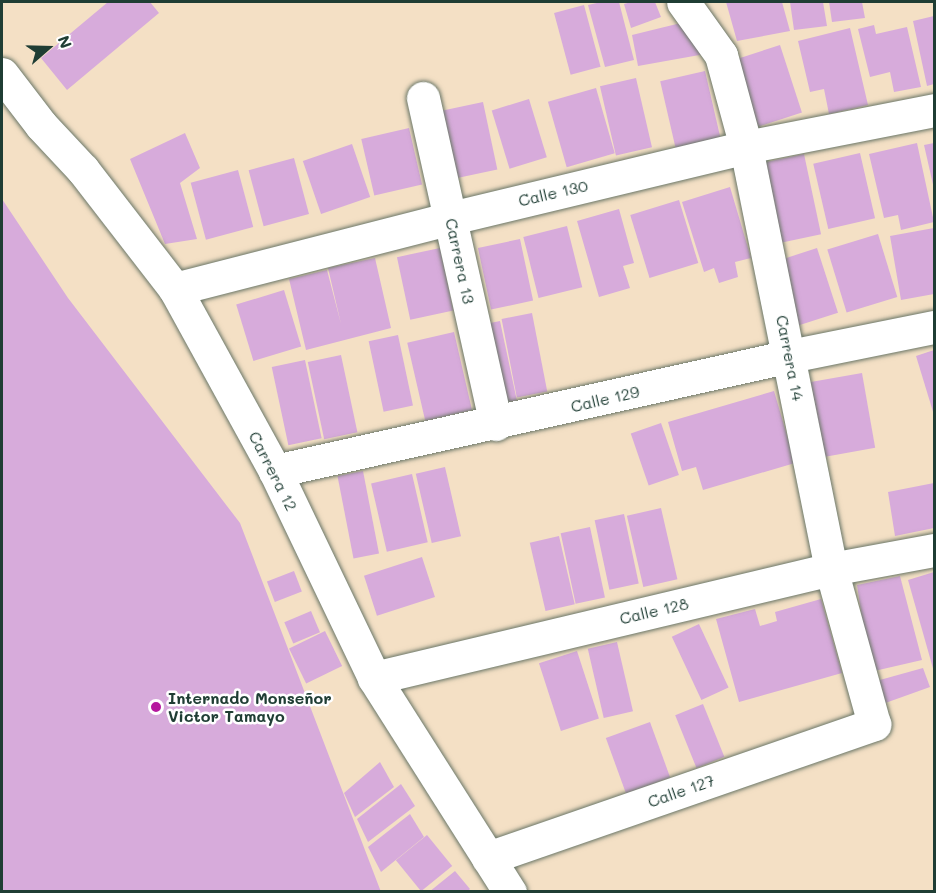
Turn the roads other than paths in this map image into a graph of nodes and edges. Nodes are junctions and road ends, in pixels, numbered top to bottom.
1 (683, 2) edge
2 (2, 74) edge
3 (423, 99) dead end
4 (934, 110) edge
5 (746, 147) junction
6 (451, 218) junction
7 (175, 289) junction
8 (934, 327) edge
9 (790, 356) junction
10 (496, 424) junction
11 (275, 471) junction
12 (934, 550) edge
13 (831, 569) junction
14 (374, 678) junction
15 (874, 724) joint
16 (488, 858) junction
17 (510, 891) edge

1 - 5 street, Carrera 14
2 - 7 street, Carrera 12
3 - 6 street, Carrera 13
4 - 5 street, Calle 130
5 - 6 street, Calle 130
5 - 9 street, Carrera 14
6 - 7 street, Calle 130
6 - 10 street, Carrera 13
7 - 11 street, Carrera 12
8 - 9 street, Calle 129
9 - 10 street, Calle 129
9 - 13 street, Carrera 14
10 - 11 street, Calle 129
11 - 14 street, Carrera 12
12 - 13 street, Calle 128
13 - 14 street, Calle 128
13 - 15 street, Carrera 14
14 - 16 street, Carrera 12
15 - 16 street, Calle 127
16 - 17 street, Carrera 12

